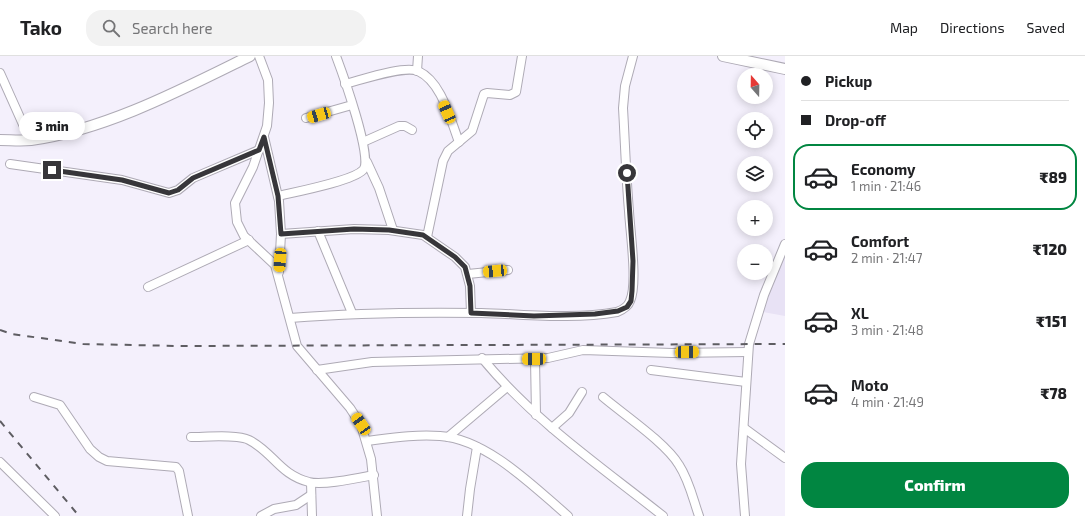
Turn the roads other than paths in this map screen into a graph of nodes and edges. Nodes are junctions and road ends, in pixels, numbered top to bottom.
1 (250, 56) edge
2 (259, 56) edge
3 (336, 56) edge
4 (418, 56) edge
5 (522, 56) edge
6 (633, 56) edge
7 (723, 56) edge
8 (785, 69) edge
9 (417, 71) junction
10 (0, 73) edge
11 (345, 84) junction
12 (352, 105) junction
13 (306, 118) dead end
14 (412, 130) dead end
15 (264, 137) junction
16 (0, 140) edge
17 (30, 140) junction
18 (363, 142) junction
19 (459, 142) junction
20 (259, 150) junction
21 (367, 162) junction
22 (10, 164) dead end
23 (278, 196) junction
24 (393, 230) junction
25 (318, 231) junction
26 (281, 234) junction
27 (427, 237) junction
28 (248, 240) junction
29 (785, 244) edge
30 (508, 270) dead end
31 (279, 274) junction
32 (468, 274) junction
33 (148, 287) dead end
34 (352, 313) junction
35 (471, 313) junction
36 (290, 318) junction
37 (748, 352) junction
38 (482, 358) junction
39 (534, 359) junction
40 (317, 370) junction
41 (650, 370) dead end
42 (746, 382) junction
43 (506, 387) junction
44 (582, 392) dead end
45 (34, 397) dead end
46 (603, 397) dead end
47 (536, 415) junction
48 (552, 428) junction
49 (744, 428) junction
50 (191, 437) dead end
51 (448, 437) junction
52 (367, 441) junction
53 (478, 447) junction
54 (785, 458) edge
55 (0, 462) edge
56 (374, 475) junction
57 (311, 483) junction
58 (311, 494) junction
59 (55, 516) edge
60 (188, 516) edge
61 (261, 516) edge
62 (312, 516) edge
63 (377, 516) edge
64 (467, 516) edge
65 (568, 516) edge
66 (663, 516) edge
67 (699, 516) edge
68 (745, 516) edge

1 - 17 main road
2 - 15 street
3 - 11 street
4 - 9 street
5 - 19 street
6 - 35 street
7 - 8 main road
9 - 11 street
9 - 19 street
10 - 17 street
11 - 12 street
12 - 13 street
12 - 18 street
14 - 18 street
15 - 20 street
15 - 23 street
16 - 17 main road
18 - 21 street
19 - 27 street
20 - 22 street
20 - 28 street
21 - 23 street
21 - 24 street
23 - 26 street
24 - 25 street
24 - 27 street
25 - 26 street
25 - 34 street
26 - 31 street
27 - 32 street
28 - 31 street
28 - 33 street
29 - 37 street
30 - 32 street
31 - 36 street
32 - 35 street
34 - 35 street
34 - 36 street
36 - 40 street
37 - 39 street
37 - 42 street
38 - 39 street
38 - 40 street
38 - 43 street
39 - 47 street
40 - 52 street
41 - 42 street
42 - 49 street
43 - 47 street
43 - 51 street
44 - 48 street
45 - 60 street
46 - 67 street
47 - 48 street
48 - 66 street
49 - 54 street
49 - 68 street
50 - 57 street
51 - 52 street
51 - 53 street
52 - 56 street
53 - 64 street
53 - 65 street
55 - 59 street
56 - 57 street
56 - 63 street
57 - 58 street
58 - 61 street
58 - 62 street

